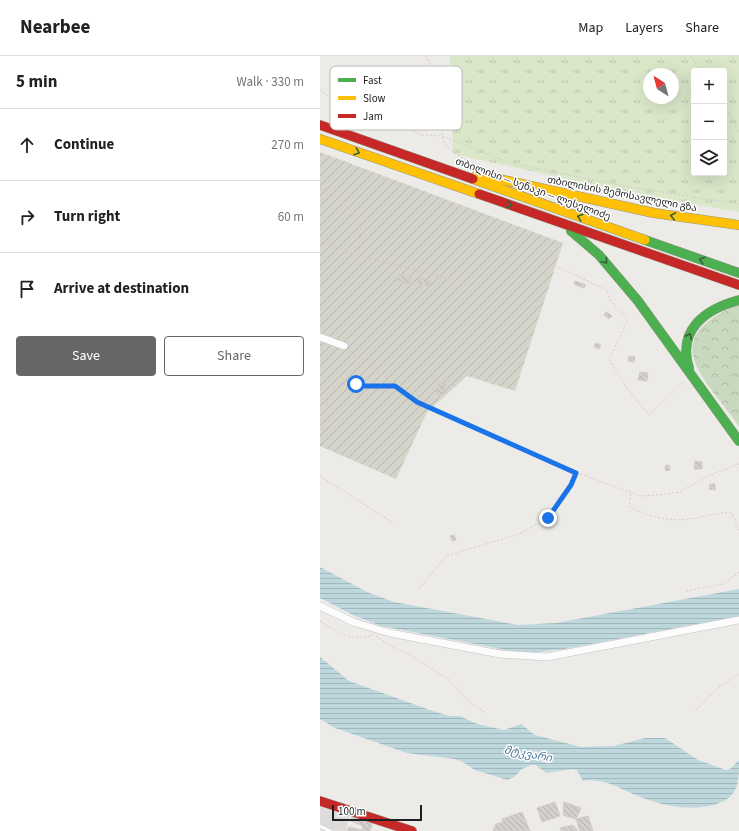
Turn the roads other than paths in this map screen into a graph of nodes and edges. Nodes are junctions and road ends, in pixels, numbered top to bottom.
1 (320, 125) edge
2 (330, 129) edge
3 (334, 130) edge
4 (320, 139) edge
5 (431, 164) junction
6 (552, 220) junction
7 (739, 224) edge
8 (739, 273) edge
9 (739, 285) edge
10 (739, 300) edge
11 (320, 337) edge
12 (344, 346) road end
13 (692, 375) junction
14 (739, 441) edge
15 (320, 606) edge
16 (739, 620) edge
17 (320, 801) edge
18 (320, 826) edge
19 (330, 831) edge
20 (412, 831) edge

1 - 2 main road, თბილისი — სენაკი — ლესელიძე
3 - 5 main road, თბილისი — სენაკი — ლესელიძე
4 -> 6 main road
7 -> 5 main road, თბილისის შემოსავლელი გზა
8 -> 5 main road, თბილისი — სენაკი — ლესელიძე
6 - 9 main road
6 -> 13 main road
13 -> 10 main road
11 - 12 street
13 - 14 main road
15 - 16 street
17 - 20 main road
18 - 19 lane

